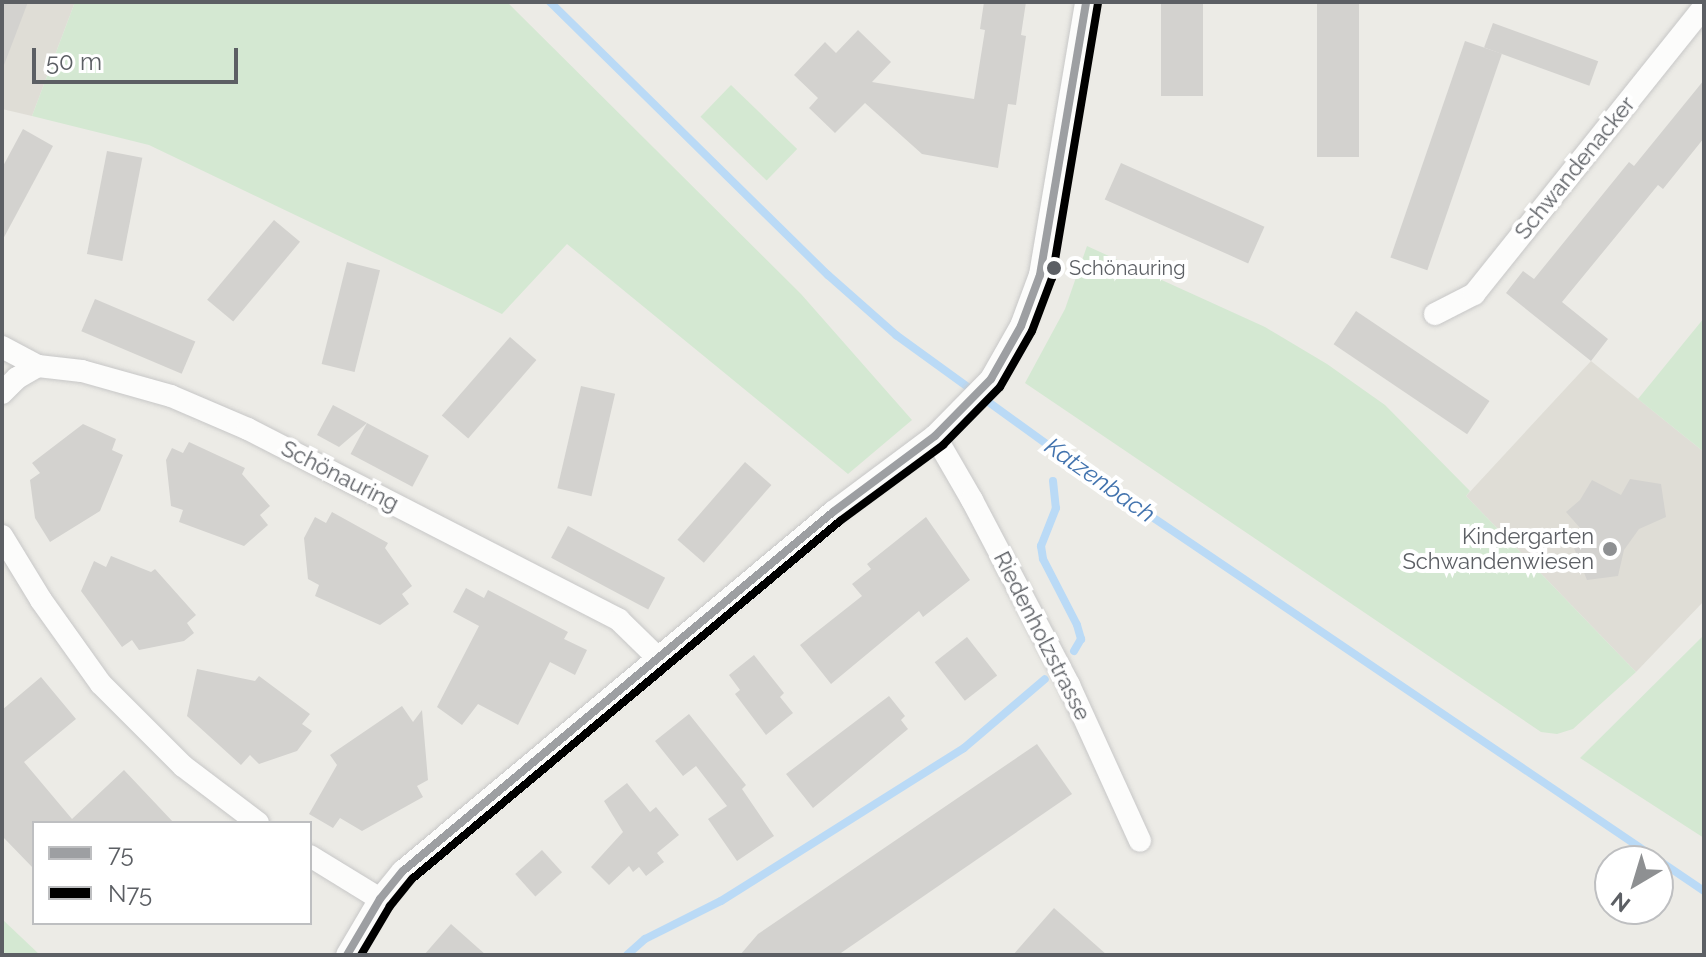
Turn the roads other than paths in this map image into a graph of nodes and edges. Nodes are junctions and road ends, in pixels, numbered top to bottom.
1 (1086, 2) edge
2 (1704, 7) edge
3 (1435, 314) dead end
4 (2, 347) edge
5 (38, 366) junction
6 (2, 393) edge
7 (935, 436) junction
8 (2, 536) edge
9 (658, 658) junction
10 (255, 821) edge
11 (1140, 841) dead end
12 (312, 857) edge
13 (380, 899) junction
14 (347, 955) edge

1 - 7 street
2 - 3 street, Schwandenacker
4 - 5 street
5 - 6 street
5 - 9 street, Schönauring
7 - 9 street
7 - 11 street, Riedenholzstrasse
8 - 10 street
9 - 13 street
12 - 13 street
13 - 14 street

